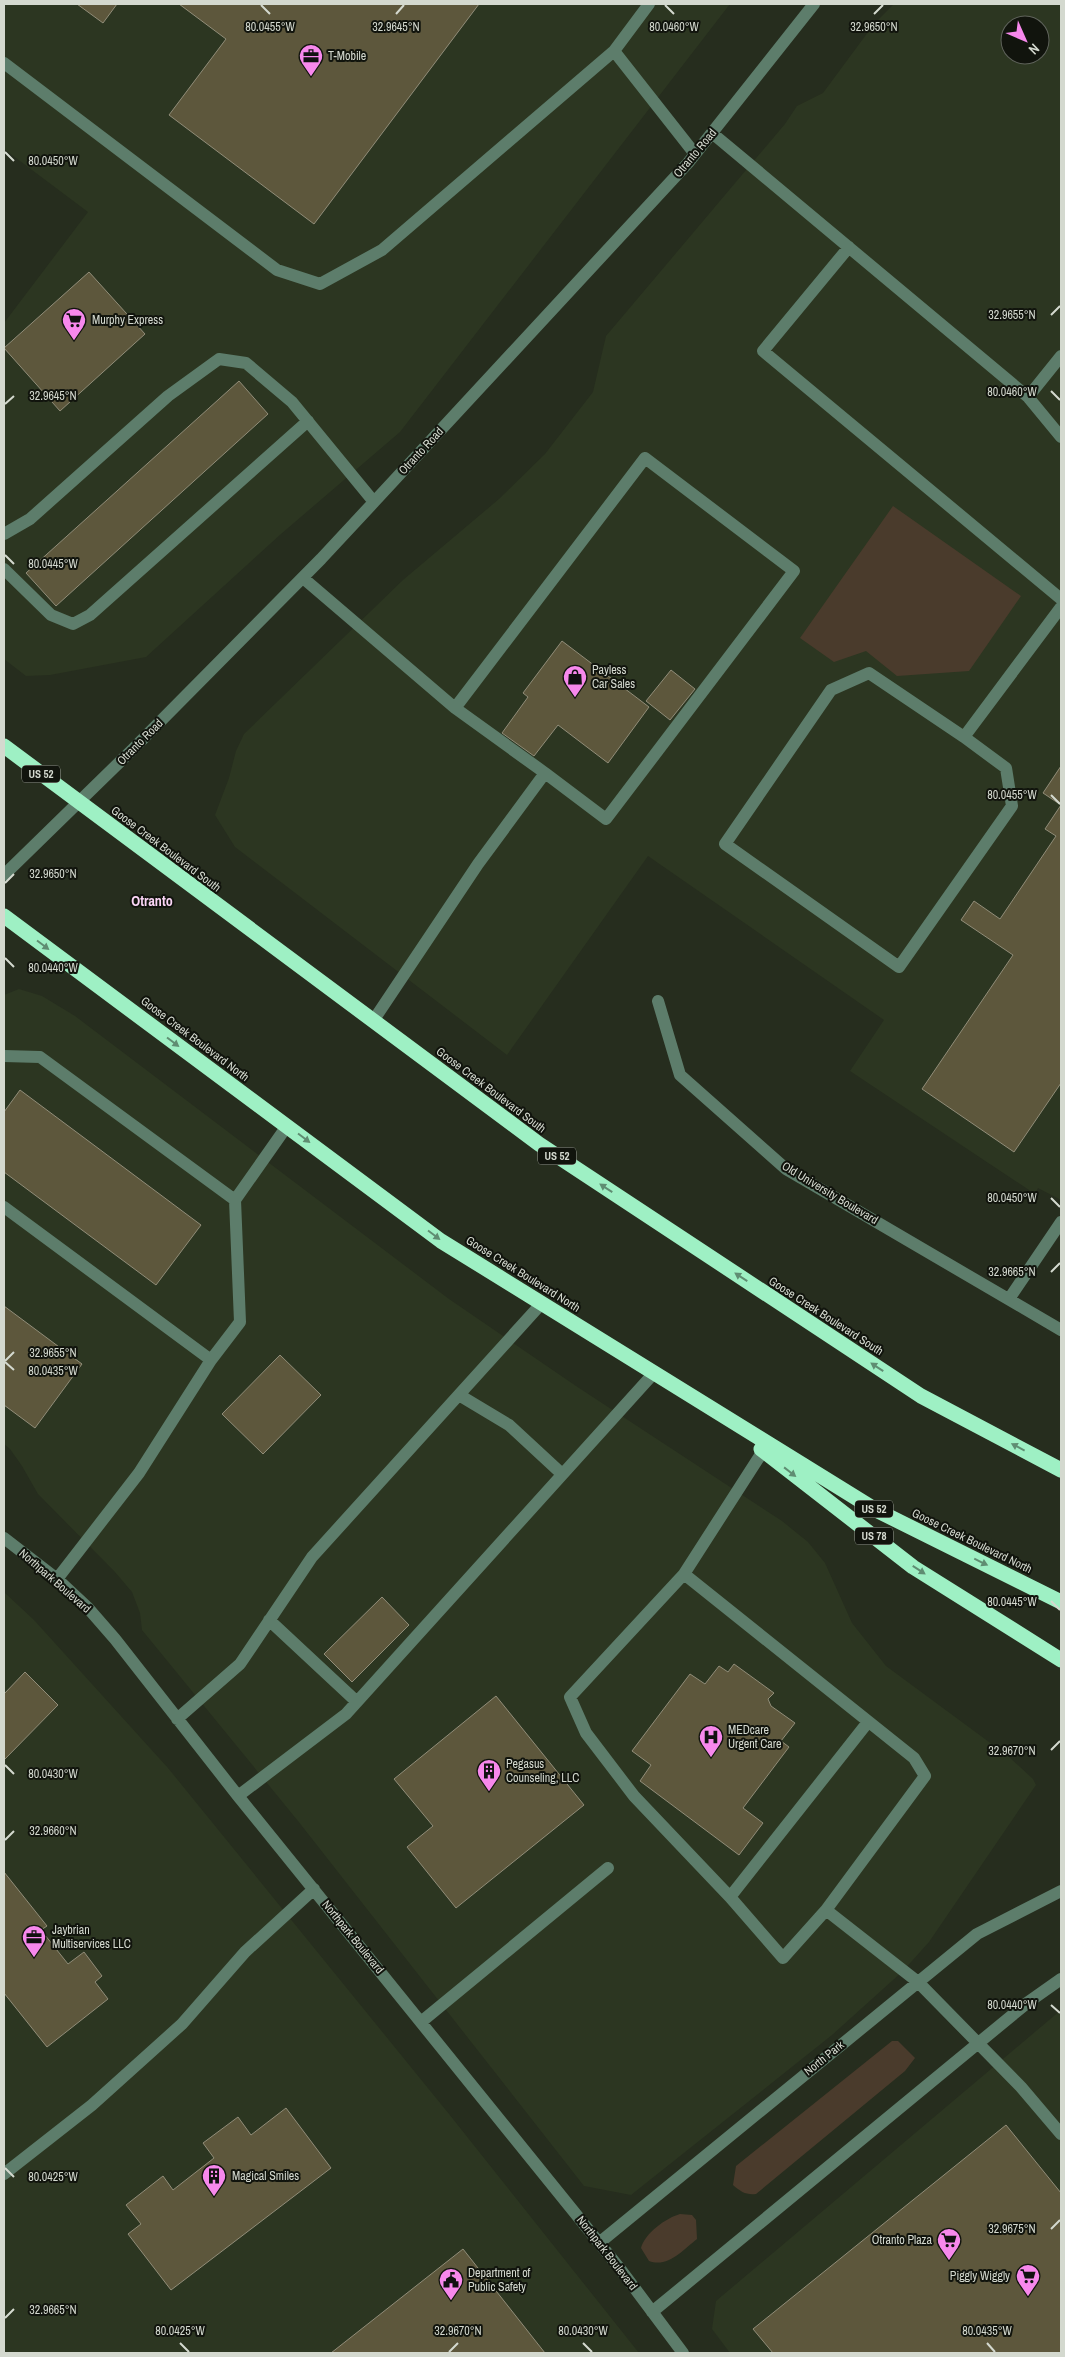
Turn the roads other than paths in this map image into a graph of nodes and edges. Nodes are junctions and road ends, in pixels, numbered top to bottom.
1 (649, 4) edge
2 (814, 4) edge
3 (614, 51) junction
4 (4, 63) edge
5 (712, 133) junction
6 (695, 154) junction
7 (849, 247) junction
8 (1061, 356) edge
9 (1028, 397) junction
10 (308, 420) junction
11 (1061, 437) edge
12 (374, 502) junction
13 (4, 534) edge
14 (4, 569) edge
15 (303, 578) junction
16 (1061, 599) edge
17 (1061, 607) edge
18 (455, 708) junction
19 (964, 737) junction
20 (4, 746) edge
21 (545, 773) junction
22 (79, 803) junction
23 (4, 876) edge
24 (4, 916) edge
25 (658, 1001) dead end
26 (373, 1021) junction
27 (4, 1056) edge
28 (287, 1126) junction
29 (235, 1200) junction
30 (4, 1207) edge
31 (1061, 1222) edge
32 (1009, 1299) junction
33 (542, 1303) junction
34 (1061, 1330) edge
35 (211, 1360) junction
36 (654, 1373) junction
37 (459, 1395) junction
38 (696, 1399) junction
39 (763, 1451) junction
40 (1061, 1470) edge
41 (562, 1474) junction
42 (4, 1538) edge
43 (684, 1574) junction
44 (57, 1580) junction
45 (1061, 1602) edge
46 (269, 1620) junction
47 (1061, 1660) edge
48 (357, 1702) junction
49 (177, 1719) junction
50 (868, 1722) junction
51 (238, 1796) junction
52 (608, 1868) dead end
53 (314, 1889) junction
54 (1061, 1892) edge
55 (730, 1897) junction
56 (826, 1910) junction
57 (1061, 1979) edge
58 (918, 1982) junction
59 (421, 2022) junction
60 (978, 2043) junction
61 (1061, 2134) edge
62 (4, 2174) edge
63 (599, 2243) junction
64 (652, 2312) junction
65 (684, 2353) edge

1 - 3 street
2 - 5 street, Otranto Road
3 - 4 street
3 - 6 street
5 - 6 street, Otranto Road
5 - 7 street
6 - 12 street, Otranto Road
7 - 9 street
7 - 16 street
8 - 9 street
9 - 11 street
10 - 12 street
10 - 13 street
10 - 14 street
12 - 15 street, Otranto Road
15 - 18 street
15 - 22 street, Otranto Road
17 - 19 street
18 - 21 street
18 - 21 street
19 - 19 street
20 - 22 highway, Goose Creek Boulevard South / US 52
21 - 26 street
22 - 23 street, Otranto Road
22 - 26 highway, Goose Creek Boulevard South / US 52
24 -> 28 highway, Goose Creek Boulevard North / US 52
25 - 32 street, Old University Boulevard
40 -> 26 highway, Goose Creek Boulevard South / US 52
27 - 29 street
28 - 29 street
28 -> 33 highway, Goose Creek Boulevard North / US 52
29 - 35 street
30 - 35 street
31 - 32 street
32 - 34 street, Old University Boulevard
33 - 36 highway, Goose Creek Boulevard North / US 52
33 - 37 street
35 - 44 street
36 - 38 highway, Goose Creek Boulevard North / US 52
36 - 41 street
37 - 41 street
37 - 46 street
38 - 39 highway, US 78
38 -> 45 highway, Goose Creek Boulevard North / US 52
39 - 43 street
39 -> 47 highway, US 78
41 - 48 street
42 - 44 street, Northpark Boulevard
43 - 50 street
43 - 55 street
44 - 49 street, Northpark Boulevard
46 - 48 street
46 - 49 street
48 - 51 street
49 - 51 street, Northpark Boulevard
50 - 55 street
50 - 56 street
51 - 53 street, Northpark Boulevard
52 - 59 street
53 - 59 street, Northpark Boulevard
53 - 62 street
54 - 58 street, North Park
55 - 56 street
56 - 58 street
57 - 60 street
58 - 60 street
58 - 63 street, North Park
59 - 63 street, Northpark Boulevard
60 - 61 street
60 - 64 street
63 - 64 street, Northpark Boulevard
64 - 65 street, Northpark Boulevard

